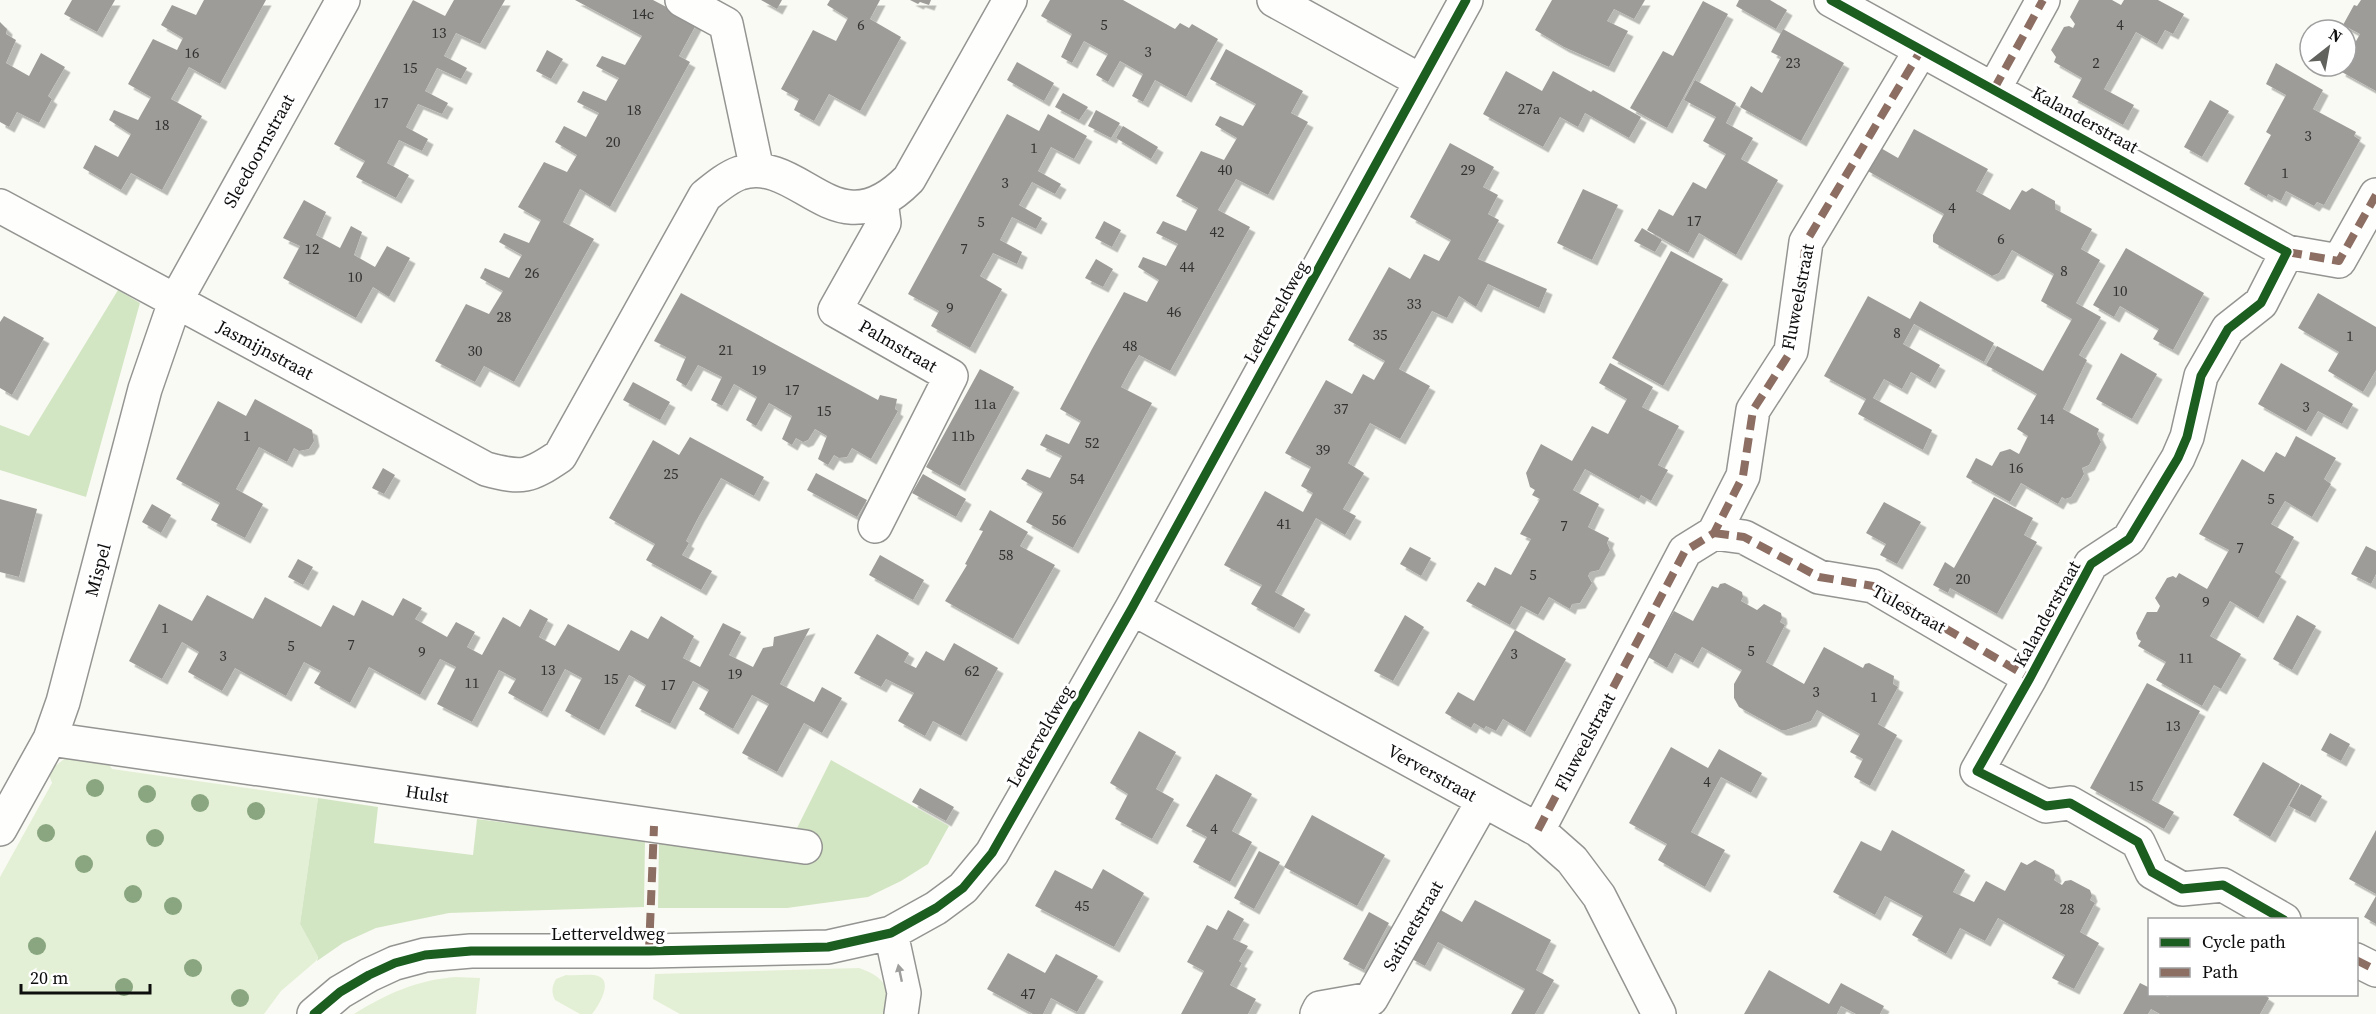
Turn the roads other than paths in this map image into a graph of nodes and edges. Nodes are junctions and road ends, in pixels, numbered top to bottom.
1 (343, 0) edge
2 (682, 0) edge
3 (1010, 0) edge
4 (1274, 0) edge
5 (1466, 0) edge
6 (1831, 0) edge
7 (2043, 0) edge
8 (1921, 50) junction
9 (1421, 81) junction
10 (1994, 89) junction
11 (757, 170) junction
12 (2376, 195) edge
13 (881, 201) junction
14 (0, 207) edge
15 (2287, 252) junction
16 (175, 302) junction
17 (875, 526) dead end
18 (1714, 533) junction
19 (1132, 608) junction
20 (2030, 678) junction
21 (50, 739) junction
22 (1483, 801) junction
23 (0, 829) edge
24 (1538, 830) junction
25 (805, 847) dead end
26 (2281, 918) edge
27 (891, 933) junction
28 (2358, 961) edge
29 (2376, 970) edge
30 (314, 1014) edge
31 (901, 1014) edge
32 (1317, 1014) edge
33 (1659, 1014) edge

1 - 16 street, Sleedoornstraat
2 - 11 street
3 - 13 street
4 - 9 street
5 - 9 street, Letterveldweg
6 - 8 street, Kalanderstraat
7 - 10 street
8 - 10 street, Kalanderstraat
8 - 18 street, Fluweelstraat
9 - 19 street, Letterveldweg
10 - 15 street, Kalanderstraat
11 - 13 street
11 - 16 street, Jasmijnstraat
12 - 15 street
13 - 17 street, Palmstraat
14 - 16 street, Jasmijnstraat
15 - 20 street, Kalanderstraat
16 - 21 street, Mispel
18 - 20 street, Tulestraat
18 - 24 street, Fluweelstraat
19 - 22 street, Ververstraat
19 - 27 street, Letterveldweg
20 - 26 street, Kalanderstraat
21 - 23 street, Mispel
21 - 25 street, Hulst
22 - 24 street, Ververstraat
22 - 32 street, Satinetstraat
24 - 33 street, Ververstraat
27 - 30 street, Letterveldweg
31 -> 27 street
28 - 29 street

